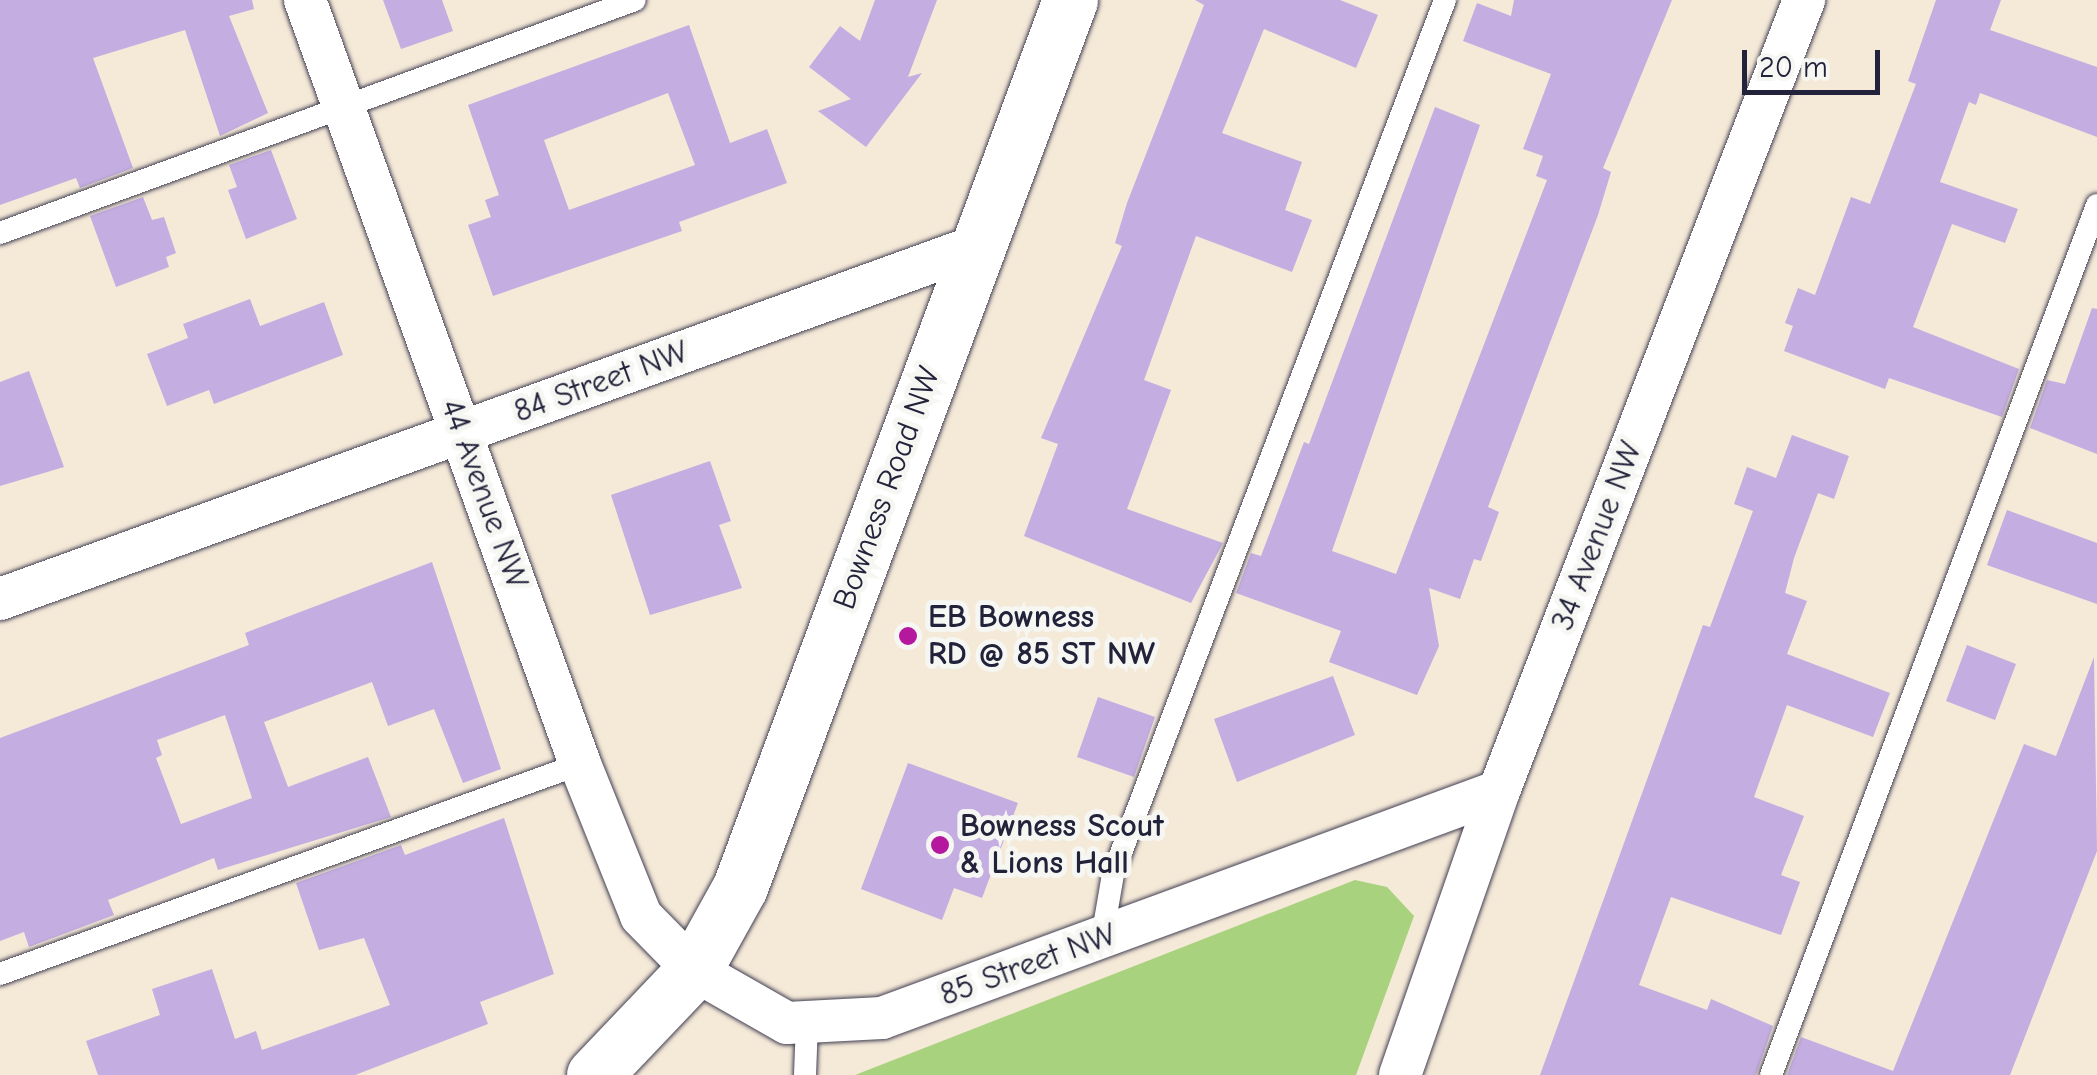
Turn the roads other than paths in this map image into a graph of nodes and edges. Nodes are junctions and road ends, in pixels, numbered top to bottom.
1 (304, 0) edge
2 (635, 0) edge
3 (1070, 0) edge
4 (1444, 0) edge
5 (1804, 0) edge
6 (344, 107) junction
7 (2097, 205) edge
8 (0, 233) edge
9 (976, 246) junction
10 (462, 432) junction
11 (0, 599) edge
12 (580, 764) junction
13 (1499, 791) junction
14 (1102, 938) junction
15 (694, 970) junction
16 (0, 974) edge
17 (808, 1022) junction
18 (594, 1075) edge
19 (804, 1075) edge
20 (1400, 1075) edge
21 (1771, 1075) edge

1 - 6 street, 44 Avenue NW
2 - 6 lane
3 - 9 street, Bowness Road NW
4 - 14 lane
5 - 13 street, 34 Avenue NW
6 - 8 lane
6 - 10 street, 44 Avenue NW
7 - 21 lane
9 - 10 street, 84 Street NW
9 - 15 street, Bowness Road NW
10 - 11 street, 84 Street NW
10 - 12 street, 44 Avenue NW
12 - 15 street, 44 Avenue NW
12 - 16 lane
13 - 14 street, 85 Street NW
13 - 20 street, 34 Avenue NW
14 - 17 street, 85 Street NW
15 - 17 street, 85 Street NW
15 - 18 street
17 - 19 lane

